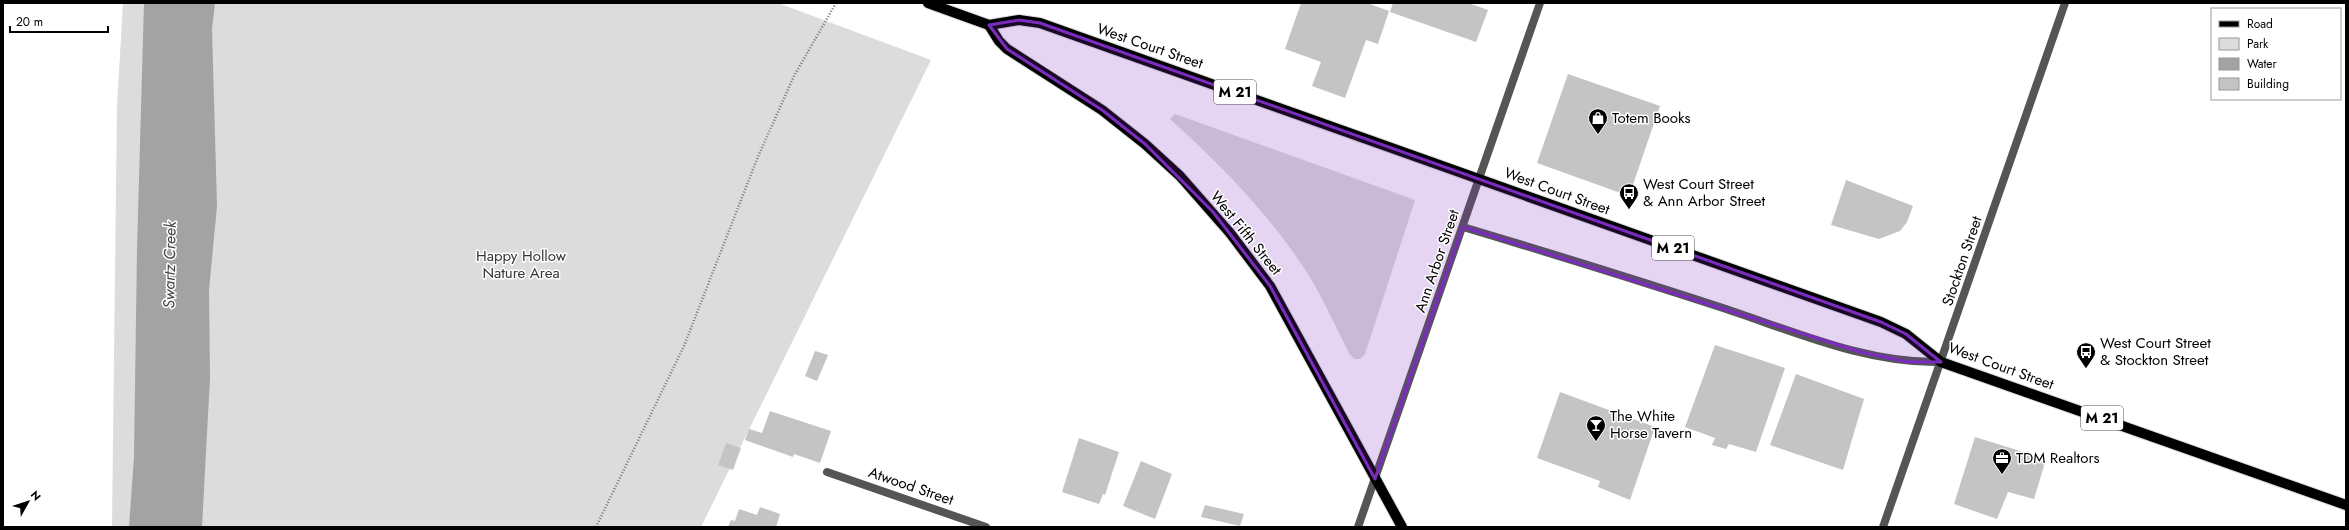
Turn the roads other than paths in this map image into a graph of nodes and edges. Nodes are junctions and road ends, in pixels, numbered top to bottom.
1 (928, 3) edge
2 (1540, 3) edge
3 (2064, 3) edge
4 (989, 25) junction
5 (1479, 179) junction
6 (1463, 227) junction
7 (1941, 362) junction
8 (828, 472) dead end
9 (1375, 479) junction
10 (2346, 505) edge
11 (986, 527) edge
12 (1358, 527) edge
13 (1402, 527) edge
14 (1883, 527) edge

1 - 4 main road, West Court Street / M 21
2 - 5 street, Ann Arbor Street
3 - 7 street, Stockton Street
4 - 5 main road, West Court Street / M 21
4 - 9 main road, West Fifth Street
5 - 6 street, Ann Arbor Street
5 - 7 main road, West Court Street / M 21
6 - 7 street
6 - 9 street, Ann Arbor Street
7 - 10 main road, West Court Street / M 21
7 - 14 street, Stockton Street
8 - 11 street, Atwood Street
9 - 12 street, Ann Arbor Street
9 - 13 main road, West Fifth Street

